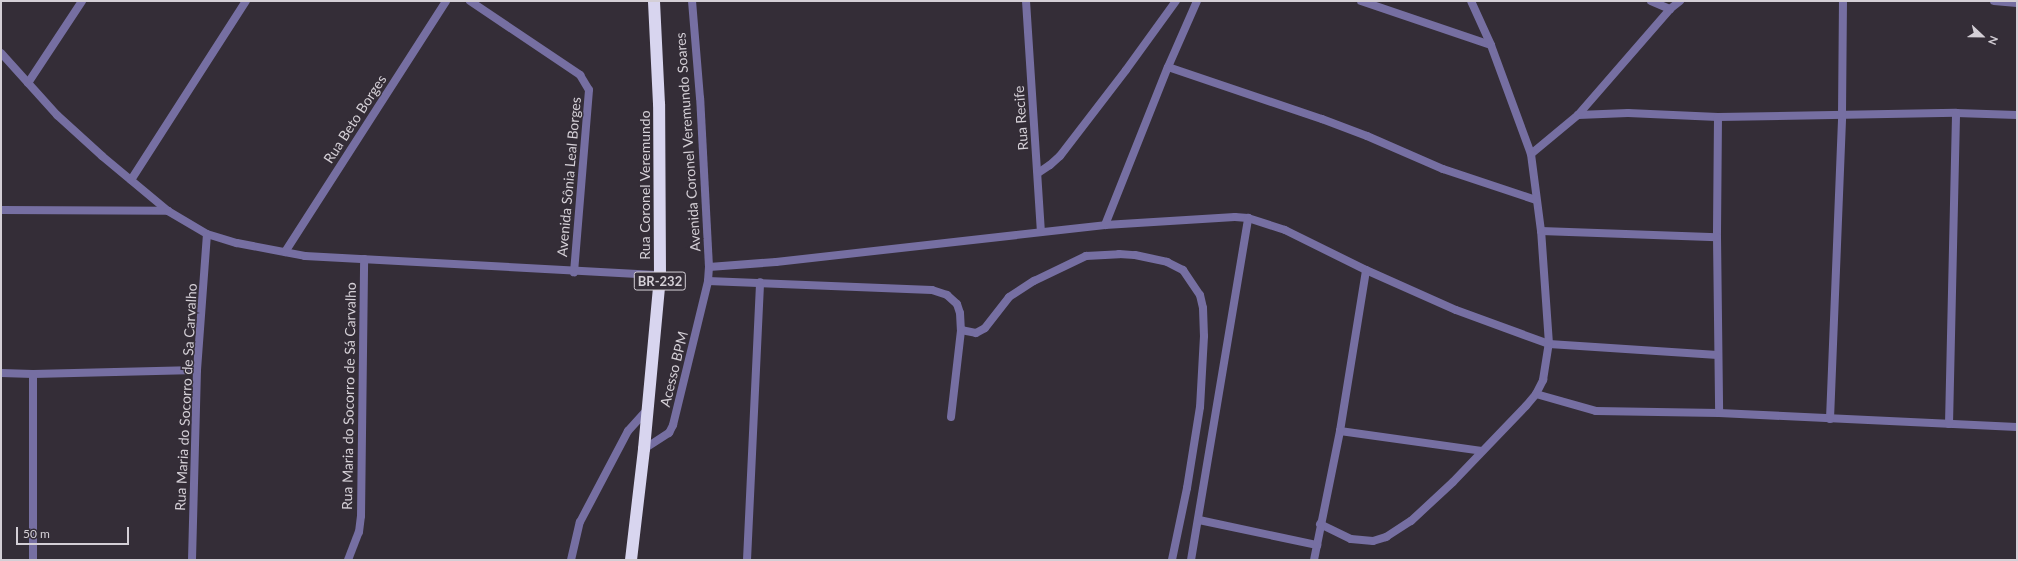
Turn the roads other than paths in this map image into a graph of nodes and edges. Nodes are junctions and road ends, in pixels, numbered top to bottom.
1 (82, 1) edge
2 (246, 1) edge
3 (446, 1) edge
4 (470, 1) edge
5 (654, 1) edge
6 (692, 1) edge
7 (1026, 1) edge
8 (1176, 1) edge
9 (1197, 1) edge
10 (1361, 1) edge
11 (1471, 1) edge
12 (1651, 1) edge
13 (1680, 1) edge
14 (1843, 1) edge
15 (1994, 1) edge
16 (2017, 2) edge
17 (1670, 9) junction
18 (1491, 45) junction
19 (1, 53) edge
20 (1168, 67) junction
21 (28, 83) junction
22 (1956, 113) junction
23 (1578, 114) junction
24 (1842, 114) junction
25 (2017, 115) edge
26 (1718, 116) junction
27 (1531, 154) junction
28 (1038, 173) junction
29 (131, 180) junction
30 (1536, 200) junction
31 (1, 210) edge
32 (168, 211) junction
33 (1248, 218) junction
34 (1105, 225) junction
35 (1541, 231) junction
36 (1041, 232) junction
37 (207, 234) junction
38 (1716, 237) junction
39 (285, 252) junction
40 (364, 259) junction
41 (709, 267) junction
42 (1366, 270) junction
43 (574, 272) junction
44 (660, 275) junction
45 (708, 281) junction
46 (760, 282) junction
47 (961, 330) junction
48 (1549, 344) junction
49 (1718, 354) junction
50 (197, 370) junction
51 (1, 373) edge
52 (33, 374) junction
53 (1536, 394) junction
54 (648, 409) junction
55 (1718, 413) junction
56 (950, 417) dead end
57 (1830, 419) junction
58 (1949, 424) junction
59 (2017, 426) edge
60 (1340, 431) junction
61 (644, 449) junction
62 (1482, 451) junction
63 (1199, 520) junction
64 (1320, 524) junction
65 (1317, 545) junction
66 (34, 560) edge
67 (192, 560) edge
68 (348, 560) edge
69 (571, 560) edge
70 (631, 560) edge
71 (747, 560) edge
72 (1172, 560) edge
73 (1191, 560) edge
74 (1314, 560) edge

1 - 21 street
2 - 29 street
3 - 39 street, Rua Beto Borges
4 - 43 street, Avenida Sônia Leal Borges
5 - 44 highway, Rua Coronel Veremundo / BR-232
6 - 41 street, Avenida Coronel Veremundo Soares
7 - 28 street, Rua Recife
8 - 28 street
9 - 20 street
10 - 18 street
11 - 18 street
12 - 17 street
13 - 17 street
14 - 24 street
15 - 16 street
17 - 23 street
18 - 27 street
19 - 21 street
20 - 30 street
20 - 34 street
21 - 29 street
22 - 24 street
22 - 25 street
22 - 58 street
23 - 26 street
23 - 27 street
24 - 26 street
24 - 57 street
26 - 38 street
27 - 30 street
28 - 36 street, Rua Recife
29 - 32 street
30 - 35 street
31 - 32 street
32 - 37 street
33 - 34 street
33 - 42 street
33 - 63 street
34 - 36 street
35 - 38 street
35 - 48 street
36 - 41 street
37 - 39 street
37 - 50 street, Rua Maria do Socorro de Sa Carvalho
38 - 49 street
39 - 40 street
40 - 43 street
40 - 68 street, Rua Maria do Socorro de Sá Carvalho
41 - 45 street, Avenida Coronel Veremundo Soares
42 - 48 street
42 - 60 street
43 - 44 street
44 - 54 highway, Rua Coronel Veremundo / BR-232
45 - 46 street
45 - 61 street, Acesso BPM
46 - 47 street
46 - 71 street
47 - 56 street
47 - 72 street
48 - 49 street
48 - 53 street
49 - 55 street
50 - 52 street
50 - 67 street, Rua Maria do Socorro de Sa Carvalho
51 - 52 street
52 - 66 street
53 - 55 street
53 - 62 street
54 - 61 highway, Rua Coronel Veremundo / BR-232
54 - 69 street
55 - 57 street
57 - 58 street
58 - 59 street
60 - 62 street
60 - 64 street
61 - 70 highway, Rua Coronel Veremundo / BR-232
62 - 64 street
63 - 65 street
63 - 73 street
64 - 65 street
65 - 74 street

